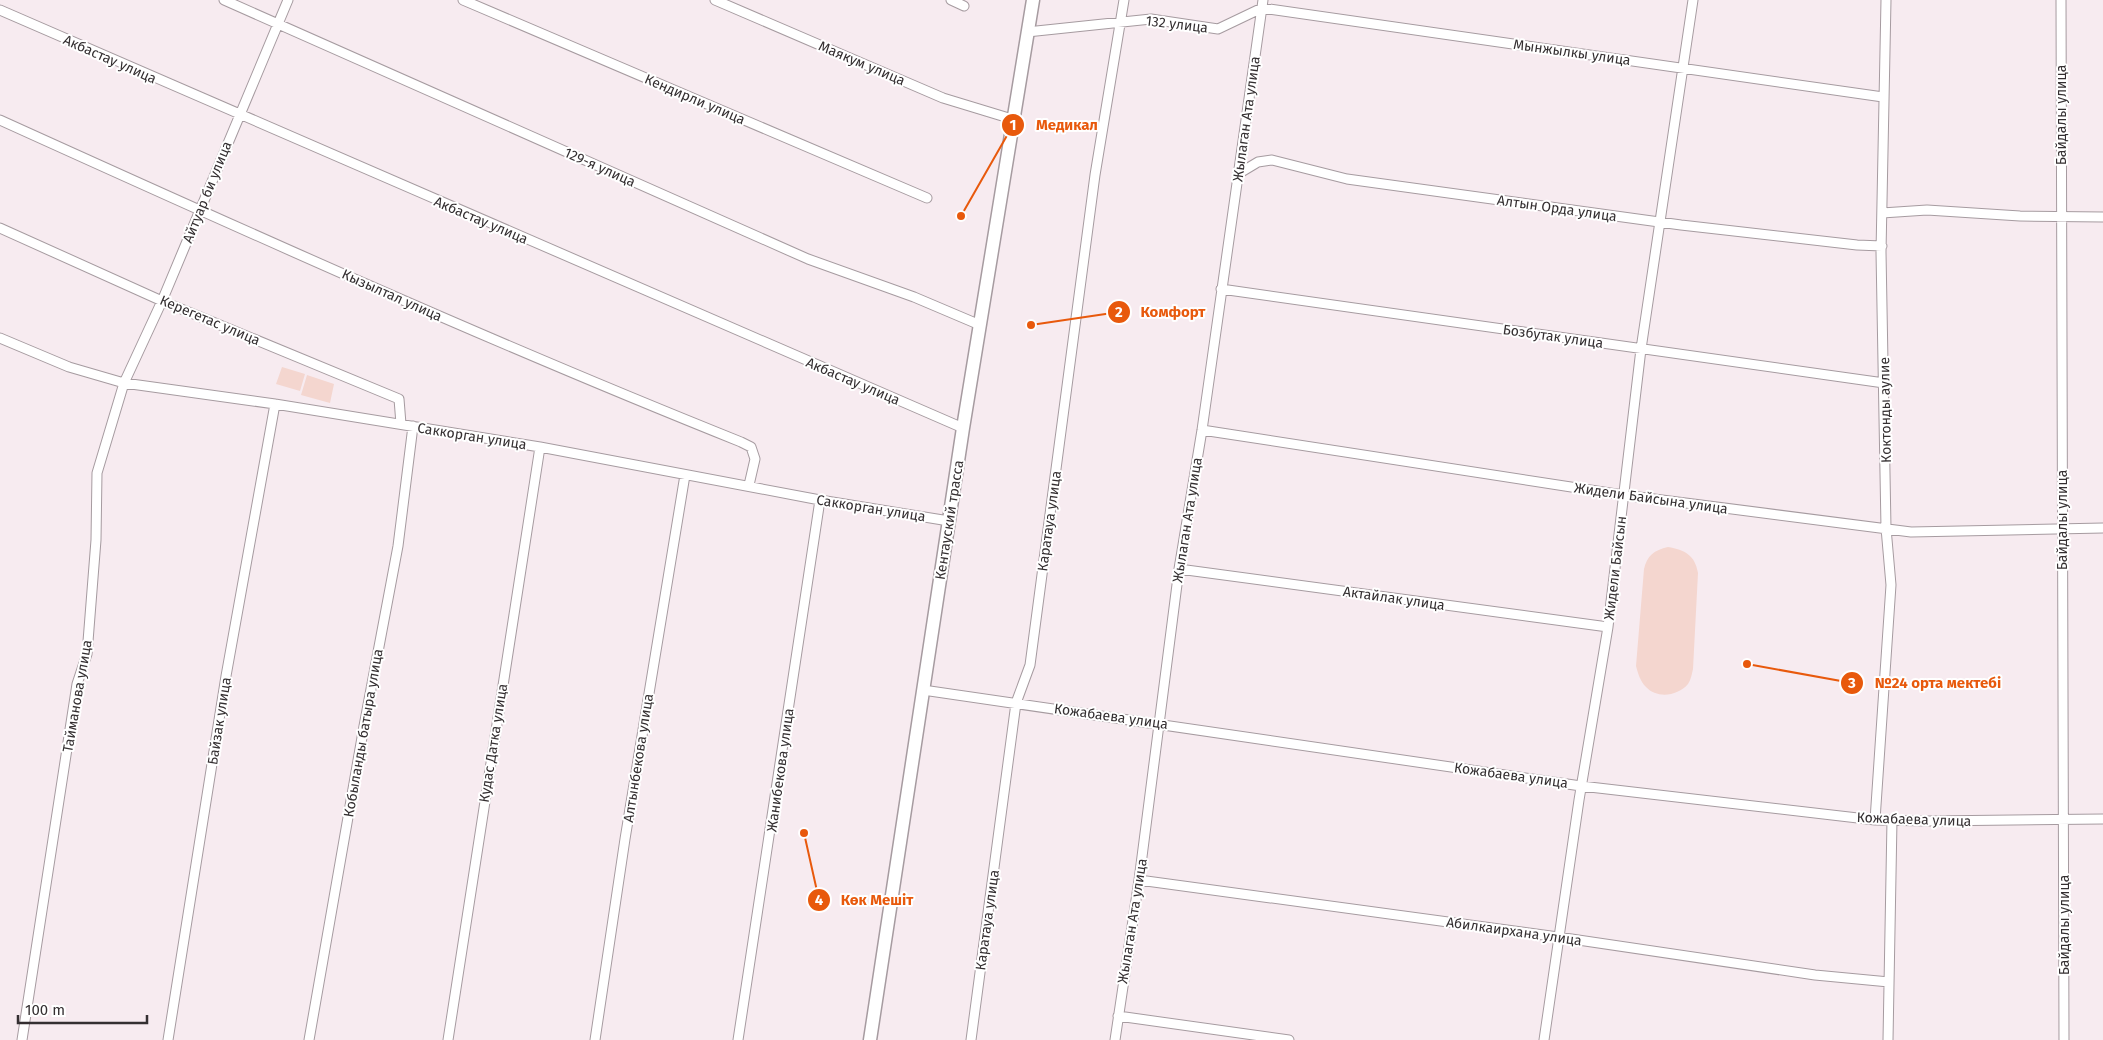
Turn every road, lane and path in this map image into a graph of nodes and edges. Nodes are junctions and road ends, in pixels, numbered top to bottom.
1 (224, 0) edge
2 (288, 0) edge
3 (463, 0) edge
4 (715, 0) edge
5 (951, 0) edge
6 (1033, 0) edge
7 (1124, 0) edge
8 (1693, 0) edge
9 (1886, 0) edge
10 (2061, 0) edge
11 (1262, 4) edge
12 (964, 6) dead end
13 (0, 10) edge
14 (1121, 21) junction
15 (278, 24) junction
16 (1028, 32) junction
17 (1683, 68) junction
18 (1883, 97) junction
19 (238, 115) junction
20 (1012, 118) junction
21 (0, 120) edge
22 (1238, 174) junction
23 (927, 198) dead end
24 (199, 210) junction
25 (1882, 213) junction
26 (2062, 216) junction
27 (2103, 217) edge
28 (1661, 222) junction
29 (0, 228) edge
30 (1882, 246) junction
31 (1221, 290) junction
32 (162, 301) junction
33 (980, 325) junction
34 (0, 338) edge
35 (1641, 349) junction
36 (124, 383) junction
37 (1884, 383) junction
38 (274, 404) junction
39 (401, 424) junction
40 (413, 426) junction
41 (963, 428) junction
42 (1202, 430) junction
43 (540, 447) junction
44 (685, 476) junction
45 (749, 485) junction
46 (1624, 495) junction
47 (820, 500) junction
48 (949, 521) junction
49 (1886, 528) junction
50 (2103, 528) edge
51 (2061, 529) junction
52 (1179, 569) junction
53 (1608, 627) junction
54 (923, 690) junction
55 (1016, 703) junction
56 (1158, 723) junction
57 (1581, 786) junction
58 (2103, 819) edge
59 (1875, 820) junction
60 (1892, 820) junction
61 (2064, 821) junction
62 (1139, 880) junction
63 (1558, 937) junction
64 (1889, 982) junction
65 (1118, 1016) junction
66 (22, 1040) edge
67 (168, 1040) edge
68 (309, 1040) edge
69 (448, 1040) edge
70 (595, 1040) edge
71 (738, 1040) edge
72 (870, 1040) edge
73 (971, 1040) edge
74 (1115, 1040) edge
75 (1289, 1040) edge
76 (1544, 1040) edge
77 (1888, 1040) edge
78 (2064, 1040) edge

1 - 15 street, 129-я улица
2 - 15 street, Айтуар би улица
3 - 23 street, Кендирли улица
4 - 20 street, Маякум улица
5 - 12 street
6 - 16 main road, Кентауский трасса
7 - 14 street, Каратауа улица
8 - 17 street, Жидели Байсын
9 - 18 street, Коктонды аулие
10 - 26 street, Байдалы улица
11 - 14 street, 132 улица
11 - 17 street, Мынжылкы улица
11 - 22 street, Жылаган Ата улица
13 - 19 street, Акбастау улица
14 - 16 street, 132 улица
14 - 55 street, Каратауа улица
15 - 19 street, Айтуар би улица
15 - 33 street, 129-я улица
16 - 20 main road, Кентауский трасса
17 - 18 street, Мынжылкы улица
17 - 28 street, Жидели Байсын
18 - 25 street, Коктонды аулие
19 - 24 street, Айтуар би улица
19 - 41 street, Акбастау улица
20 - 33 main road, Кентауский трасса
21 - 24 street, Кызылтал улица
22 - 28 street, Алтын Орда улица
22 - 31 street, Жылаган Ата улица
24 - 32 street, Айтуар би улица
24 - 45 street, Кызылтал улица
25 - 26 street
25 - 30 street, Коктонды аулие
26 - 27 street
26 - 51 street, Байдалы улица
28 - 30 street, Алтын Орда улица
28 - 35 street, Жидели Байсын
29 - 32 street, Керегетас улица
30 - 37 street, Коктонды аулие
31 - 35 street, Бозбутак улица
31 - 42 street, Жылаган Ата улица
32 - 36 street, Айтуар би улица
32 - 39 street, Керегетас улица
33 - 41 main road, Кентауский трасса
34 - 36 street, Саккорган улица
35 - 37 street, Бозбутак улица
35 - 46 street, Жидели Байсын
36 - 38 street, Саккорган улица
36 - 66 street, Тайманова улица
37 - 49 street, Коктонды аулие
38 - 39 street, Саккорган улица
38 - 67 street, Байзак улица
39 - 40 street, Саккорган улица
40 - 43 street, Саккорган улица
40 - 68 street, Кобыланды батыра улица
41 - 48 main road, Кентауский трасса
42 - 46 street, Жидели Байсына улица
42 - 52 street, Жылаган Ата улица
43 - 44 street, Саккорган улица
43 - 69 street, Кудас Датка улица
44 - 45 street, Саккорган улица
44 - 70 street, Алтынбекова улица
45 - 47 street, Саккорган улица
46 - 49 street, Жидели Байсына улица
46 - 53 street, Жидели Байсын
47 - 48 street, Саккорган улица
47 - 71 street, Жанибекова улица
48 - 54 main road, Кентауский трасса
49 - 51 street, Жидели Байсына улица
49 - 59 street, Коктонды аулие
50 - 51 street, Жидели Байсына улица
51 - 61 street, Байдалы улица
52 - 53 street, Актайлак улица
52 - 56 street, Жылаган Ата улица
53 - 57 street, Жидели Байсын
54 - 55 street, Кожабаева улица
54 - 72 main road, Кентауский трасса
55 - 56 street, Кожабаева улица
55 - 73 street, Каратауа улица
56 - 57 street, Кожабаева улица
56 - 62 street, Жылаган Ата улица
57 - 59 street, Кожабаева улица
57 - 63 street, Жидели Байсын
58 - 61 street, Кожабаева улица
59 - 60 street, Кожабаева улица
60 - 61 street, Кожабаева улица
60 - 64 street
61 - 78 street, Байдалы улица
62 - 63 street, Абилкаирхана улица
62 - 65 street, Жылаган Ата улица
63 - 64 street, Абилкаирхана улица
63 - 76 street, Жидели Байсын
64 - 77 street
65 - 74 street, Жылаган Ата улица
65 - 75 street

